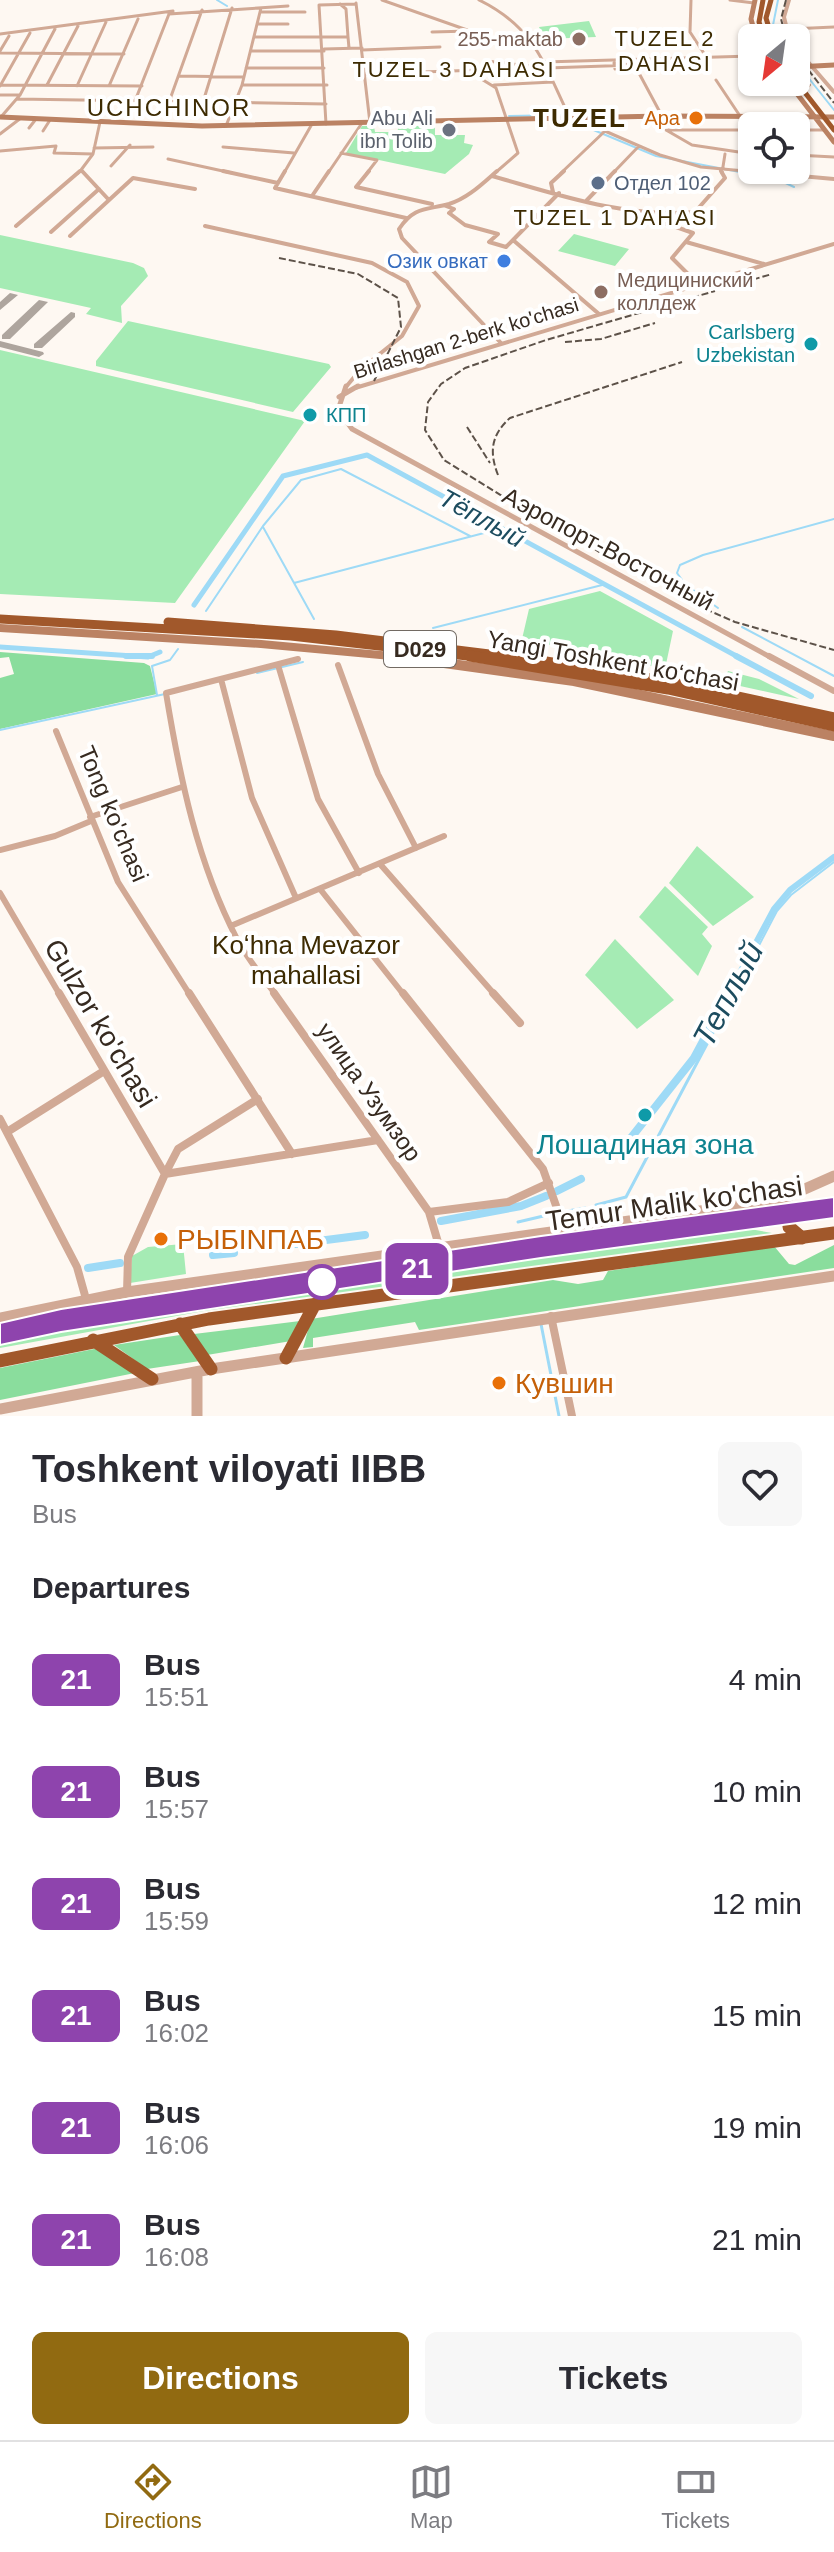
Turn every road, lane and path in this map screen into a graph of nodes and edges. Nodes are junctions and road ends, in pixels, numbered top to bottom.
1 (382, 0) edge
2 (479, 0) edge
3 (691, 0) edge
4 (730, 0) edge
5 (763, 0) edge
6 (771, 0) edge
7 (789, 0) edge
8 (755, 1) edge
9 (356, 2) edge
10 (319, 3) edge
11 (340, 4) junction
12 (288, 6) dead end
13 (196, 8) dead end
14 (232, 8) junction
15 (202, 10) junction
16 (260, 10) junction
17 (305, 12) dead end
18 (759, 12) junction
19 (173, 13) junction
20 (290, 13) junction
21 (751, 17) junction
22 (138, 19) junction
23 (106, 22) junction
24 (257, 24) junction
25 (753, 24) edge
26 (761, 24) edge
27 (768, 24) edge
28 (785, 24) edge
29 (78, 26) junction
30 (834, 27) edge
31 (810, 28) edge
32 (55, 29) junction
33 (432, 32) dead end
34 (30, 33) junction
35 (0, 36) edge
36 (9, 36) junction
37 (254, 37) junction
38 (322, 37) junction
39 (348, 37) junction
40 (440, 47) dead end
41 (349, 48) junction
42 (362, 49) junction
43 (324, 50) junction
44 (251, 51) junction
45 (0, 52) edge
46 (19, 53) junction
47 (41, 54) junction
48 (64, 54) junction
49 (91, 54) junction
50 (124, 54) junction
51 (738, 57) edge
52 (631, 58) junction
53 (707, 58) junction
54 (487, 61) dead end
55 (544, 62) junction
56 (810, 64) edge
57 (633, 65) junction
58 (834, 66) edge
59 (810, 67) edge
60 (813, 67) junction
61 (246, 68) junction
62 (324, 68) junction
63 (547, 68) junction
64 (364, 74) junction
65 (179, 76) junction
66 (212, 77) junction
67 (244, 77) junction
68 (716, 80) dead end
69 (553, 82) junction
70 (0, 85) edge
71 (24, 85) junction
72 (47, 85) junction
73 (242, 85) junction
74 (327, 85) junction
75 (494, 85) junction
76 (77, 86) junction
77 (109, 86) junction
78 (142, 86) junction
79 (810, 87) edge
80 (834, 92) edge
81 (0, 95) edge
82 (799, 96) edge
83 (808, 96) edge
84 (19, 97) junction
85 (135, 101) junction
86 (169, 102) junction
87 (203, 102) junction
88 (237, 103) junction
89 (326, 104) junction
90 (738, 113) edge
91 (662, 116) junction
92 (738, 116) edge
93 (810, 116) edge
94 (814, 116) junction
95 (1, 117) edge
96 (824, 117) junction
97 (21, 118) junction
98 (572, 118) junction
99 (834, 118) edge
100 (36, 119) junction
101 (50, 120) junction
102 (508, 121) junction
103 (100, 122) junction
104 (362, 123) junction
105 (370, 123) junction
106 (312, 124) junction
107 (326, 124) junction
108 (226, 126) junction
109 (29, 128) dead end
110 (738, 130) edge
111 (810, 130) edge
112 (824, 130) junction
113 (834, 130) edge
114 (43, 131) dead end
115 (602, 133) junction
116 (0, 134) edge
117 (834, 142) edge
118 (130, 145) junction
119 (153, 147) dead end
120 (223, 147) dead end
121 (638, 147) junction
122 (94, 148) junction
123 (0, 151) edge
124 (294, 153) junction
125 (341, 153) junction
126 (93, 154) junction
127 (725, 154) junction
128 (738, 154) edge
129 (810, 156) edge
130 (834, 157) edge
131 (168, 159) dead end
132 (111, 166) dead end
133 (81, 170) junction
134 (723, 171) junction
135 (492, 176) junction
136 (834, 179) edge
137 (278, 183) junction
138 (99, 189) junction
139 (195, 189) dead end
140 (553, 192) junction
141 (559, 193) junction
142 (312, 196) junction
143 (109, 200) junction
144 (587, 200) junction
145 (432, 204) junction
146 (446, 205) junction
147 (642, 215) junction
148 (406, 218) junction
149 (16, 226) dead end
150 (205, 226) dead end
151 (51, 232) dead end
152 (70, 236) dead end
153 (513, 240) junction
154 (686, 242) junction
155 (834, 244) edge
156 (764, 264) junction
157 (698, 284) junction
158 (599, 314) junction
159 (501, 343) junction
160 (339, 397) junction
161 (0, 612) edge
162 (0, 619) edge
163 (0, 628) edge
164 (298, 659) dead end
165 (338, 665) dead end
166 (279, 667) junction
167 (222, 681) junction
168 (834, 691) edge
169 (834, 718) edge
170 (834, 726) edge
171 (56, 731) dead end
172 (834, 736) edge
173 (182, 787) junction
174 (90, 819) junction
175 (444, 836) dead end
176 (416, 848) junction
177 (0, 850) edge
178 (380, 864) junction
179 (359, 873) junction
180 (320, 889) junction
181 (0, 893) edge
182 (296, 898) junction
183 (233, 925) junction
184 (520, 1023) dead end
185 (104, 1071) junction
186 (258, 1099) junction
187 (0, 1119) edge
188 (7, 1132) junction
189 (378, 1140) junction
190 (292, 1154) junction
191 (165, 1174) junction
192 (834, 1176) edge
193 (549, 1183) junction
194 (834, 1208) edge
195 (429, 1212) junction
196 (790, 1214) junction
197 (665, 1217) junction
198 (684, 1228) junction
199 (565, 1231) junction
200 (834, 1233) edge
201 (544, 1235) junction
202 (802, 1238) junction
203 (535, 1248) junction
204 (440, 1249) junction
205 (834, 1276) edge
206 (127, 1292) junction
207 (86, 1299) junction
208 (315, 1304) junction
209 (551, 1316) junction
210 (0, 1318) edge
211 (180, 1324) junction
212 (0, 1334) edge
213 (93, 1340) junction
214 (286, 1358) junction
215 (0, 1361) edge
216 (204, 1370) junction
217 (152, 1379) junction
218 (0, 1409) edge
219 (197, 1416) edge
220 (572, 1416) edge

1 - 33 street
2 - 55 street
3 - 53 street
4 - 8 street
5 - 18 highway
6 - 27 highway
7 - 28 street
8 - 21 main road
9 - 11 street
9 - 42 street
10 - 11 street
10 - 38 street
11 - 39 street
12 - 16 street
13 - 19 street
14 - 15 street
14 - 16 street
14 - 66 street
15 - 19 street
15 - 65 street
16 - 20 street
16 - 24 street
17 - 20 street
18 - 21 highway
18 - 26 highway
19 - 22 street
19 - 35 street
19 - 78 street
20 - 24 street
21 - 25 main road
22 - 23 street
22 - 50 street
23 - 29 street
23 - 49 street
24 - 37 street
29 - 32 street
29 - 48 street
30 - 31 street
32 - 34 street
32 - 47 street
34 - 36 street
34 - 46 street
35 - 36 street
36 - 45 street
37 - 38 street
37 - 44 street
38 - 39 street
38 - 43 street
39 - 41 street
40 - 42 street
41 - 42 street
41 - 43 street
42 - 64 street
43 - 44 street
43 - 62 street
44 - 61 street
45 - 46 street
46 - 47 street
46 - 70 street
47 - 48 street
47 - 71 street
48 - 49 street
48 - 72 street
49 - 50 street
49 - 76 street
50 - 77 street
51 - 53 street
52 - 53 street
52 - 55 street
52 - 57 street
54 - 63 street
55 - 63 street
56 - 60 street
57 - 63 street
57 - 91 street
58 - 60 main road
59 - 60 main road
60 - 80 street
61 - 62 street
61 - 67 street
62 - 74 street
63 - 69 street
64 - 75 street
64 - 105 street
65 - 66 street
65 - 86 street
66 - 67 street
66 - 87 street
67 - 73 street
68 - 90 street
69 - 75 street
69 - 98 street
70 - 71 street
71 - 72 street
71 - 84 street
72 - 76 street
73 - 74 street
73 - 88 street
74 - 89 street
75 - 102 street
76 - 77 street
77 - 78 street
78 - 85 street
79 - 99 highway
81 - 84 street
82 - 94 main road
83 - 96 highway
84 - 85 street
84 - 95 street
85 - 86 street
86 - 87 street
87 - 88 street
88 - 89 street
88 - 108 street
89 - 107 street
91 - 92 main road
91 - 98 main road
93 - 94 main road
94 - 96 main road
94 - 112 main road
95 - 97 main road
96 - 99 main road
96 - 113 highway
97 - 100 main road
97 - 116 street
98 - 102 main road
98 - 115 street
100 - 101 main road
100 - 109 street
101 - 103 main road
101 - 114 street
102 - 105 main road
102 - 135 street
103 - 108 main road
103 - 122 street
104 - 105 main road
104 - 107 main road
104 - 125 street
106 - 107 main road
106 - 108 main road
106 - 124 street
110 - 127 street
111 - 112 street
112 - 117 main road
115 - 121 street
115 - 140 street
118 - 119 street
118 - 122 street
118 - 132 street
120 - 124 street
121 - 134 street
121 - 144 street
122 - 126 street
123 - 126 street
124 - 137 street
125 - 142 street
125 - 145 street
126 - 133 street
127 - 128 street
127 - 134 street
129 - 130 street
131 - 137 street
133 - 138 street
133 - 149 street
134 - 136 street
134 - 147 street
135 - 140 street
135 - 146 street
137 - 142 street
138 - 143 street
138 - 151 street
139 - 143 street
140 - 141 street
141 - 144 street
141 - 153 street
142 - 148 street
143 - 152 street
144 - 147 street
145 - 146 street
145 - 148 street
146 - 153 street
147 - 154 street
148 - 159 street
150 - 160 street
153 - 158 street
154 - 156 street
154 - 157 street
155 - 156 street, Birlashgan 2-berk ko'chasi
156 - 157 street, Birlashgan 2-berk ko'chasi
157 - 158 street, Birlashgan 2-berk ko'chasi
158 - 159 street, Birlashgan 2-berk ko'chasi
159 - 160 street, Birlashgan 2-berk ko'chasi
160 - 168 street, Аэропорт-Восточный
161 - 169 highway, Yangi Toshkent ko‘chasi / D029
162 - 170 highway, Yangi Toshkent ko‘chasi / D029
163 - 172 main road
164 - 166 street
165 - 176 street
166 - 167 street
166 - 179 street
167 - 173 street, улица Узумзор
167 - 182 street
171 - 174 street, Tong ko'chasi
173 - 174 street
173 - 183 street, улица Узумзор
174 - 177 street
174 - 186 street, Tong ko'chasi
175 - 176 street
176 - 178 street
178 - 179 street
178 - 184 street
179 - 180 street
180 - 182 street
180 - 193 street
181 - 185 street, Gulzor ko'chasi
182 - 183 street
183 - 189 street, улица Узумзор
185 - 188 street
185 - 191 street, Gulzor ko'chasi
186 - 190 street, Tong ko'chasi
186 - 191 street
187 - 188 street
188 - 207 street
189 - 190 street
189 - 195 street, улица Узумзор
190 - 191 street
191 - 206 street
192 - 197 street
193 - 195 street
193 - 199 street
194 - 196 highway, Temur Malik ko'chasi
195 - 204 street, улица Узумзор
196 - 198 highway, Temur Malik ko'chasi
196 - 202 highway
197 - 198 street
197 - 199 street
198 - 203 highway, Temur Malik ko'chasi
199 - 201 street
200 - 202 highway, Temur Malik ko'chasi
201 - 203 street
201 - 204 street
202 - 208 highway, Temur Malik ko'chasi
203 - 212 highway, Temur Malik ko'chasi
204 - 206 street
205 - 209 street
206 - 207 street
207 - 210 street
208 - 211 highway, Temur Malik ko'chasi
208 - 214 highway
209 - 214 street
209 - 220 street
211 - 213 highway, Temur Malik ko'chasi
211 - 216 highway
213 - 215 highway, Temur Malik ko'chasi
213 - 217 highway
214 - 216 street
216 - 217 street
216 - 219 street
217 - 218 street

